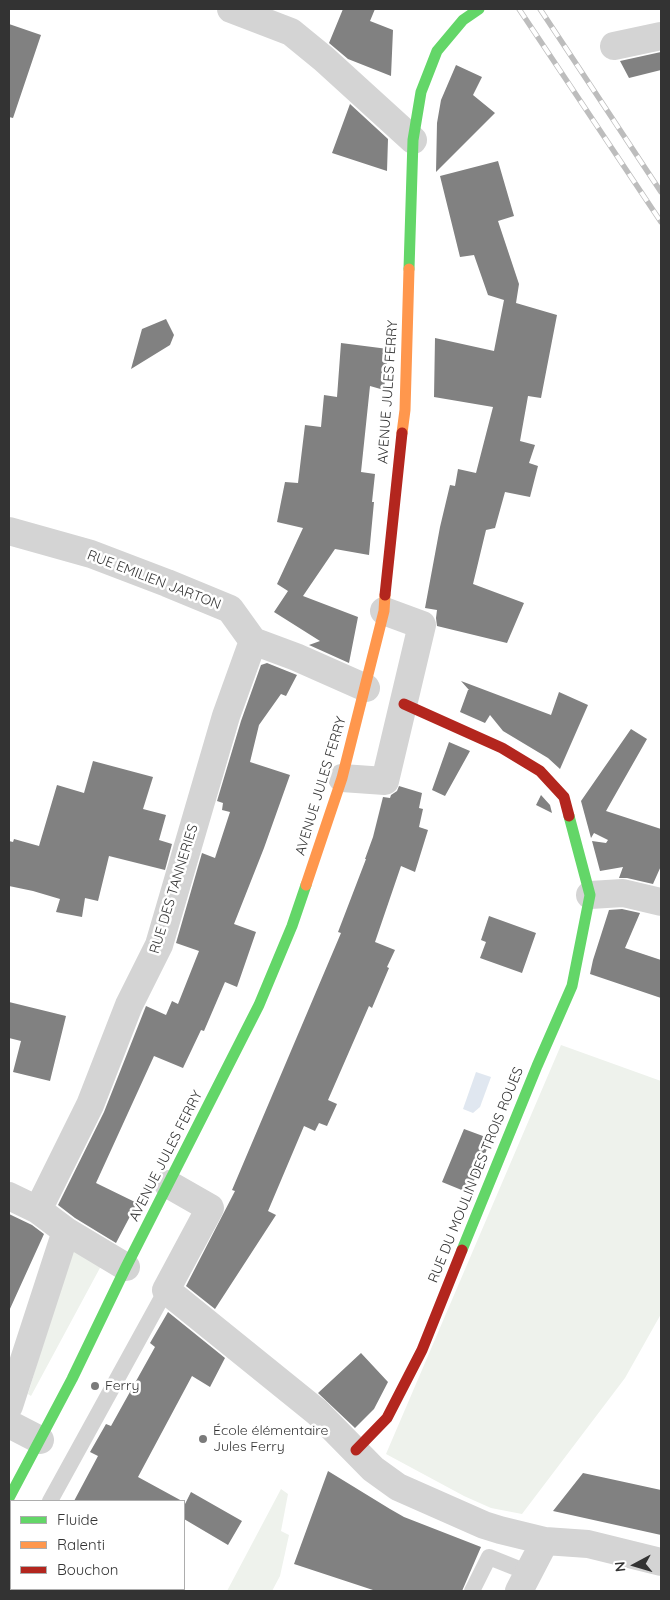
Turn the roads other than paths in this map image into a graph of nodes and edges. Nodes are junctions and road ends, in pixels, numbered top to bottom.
1 (231, 9) edge
2 (479, 9) edge
3 (661, 36) edge
4 (614, 46) dead end
5 (413, 140) junction
6 (9, 531) edge
7 (384, 612) junction
8 (253, 641) junction
9 (366, 688) junction
10 (404, 704) junction
11 (342, 778) junction
12 (590, 895) junction
13 (661, 902) edge
14 (168, 1184) junction
15 (9, 1196) edge
16 (38, 1210) junction
17 (66, 1231) junction
18 (126, 1267) junction
19 (166, 1290) junction
20 (9, 1406) edge
21 (9, 1424) edge
22 (40, 1440) junction
23 (356, 1450) junction
24 (9, 1498) edge
25 (51, 1500) edge
26 (545, 1541) junction
27 (661, 1562) edge
28 (524, 1582) edge
29 (472, 1591) edge

1 - 5 street
2 - 5 street, AVENUE JULES FERRY
3 - 4 street
5 - 7 street, AVENUE JULES FERRY
6 - 8 street, RUE EMILIEN JARTON
7 - 9 street, AVENUE JULES FERRY
7 - 10 street
8 - 9 street
8 - 16 street, RUE DES TANNERIES
9 - 11 street, AVENUE JULES FERRY
10 - 11 street
10 - 12 street
11 - 14 street, AVENUE JULES FERRY
12 - 13 street
12 - 23 street, RUE DU MOULIN DES TROIS ROUES
14 - 18 street, AVENUE JULES FERRY
14 - 19 street
15 - 16 street
16 - 17 street
17 - 18 street
17 - 20 street
18 - 22 street, AVENUE JULES FERRY
19 - 23 street
19 - 25 lane
21 - 22 street
22 - 24 street, AVENUE JULES FERRY
23 - 26 street
26 - 27 street
26 - 28 street
28 - 29 lane

